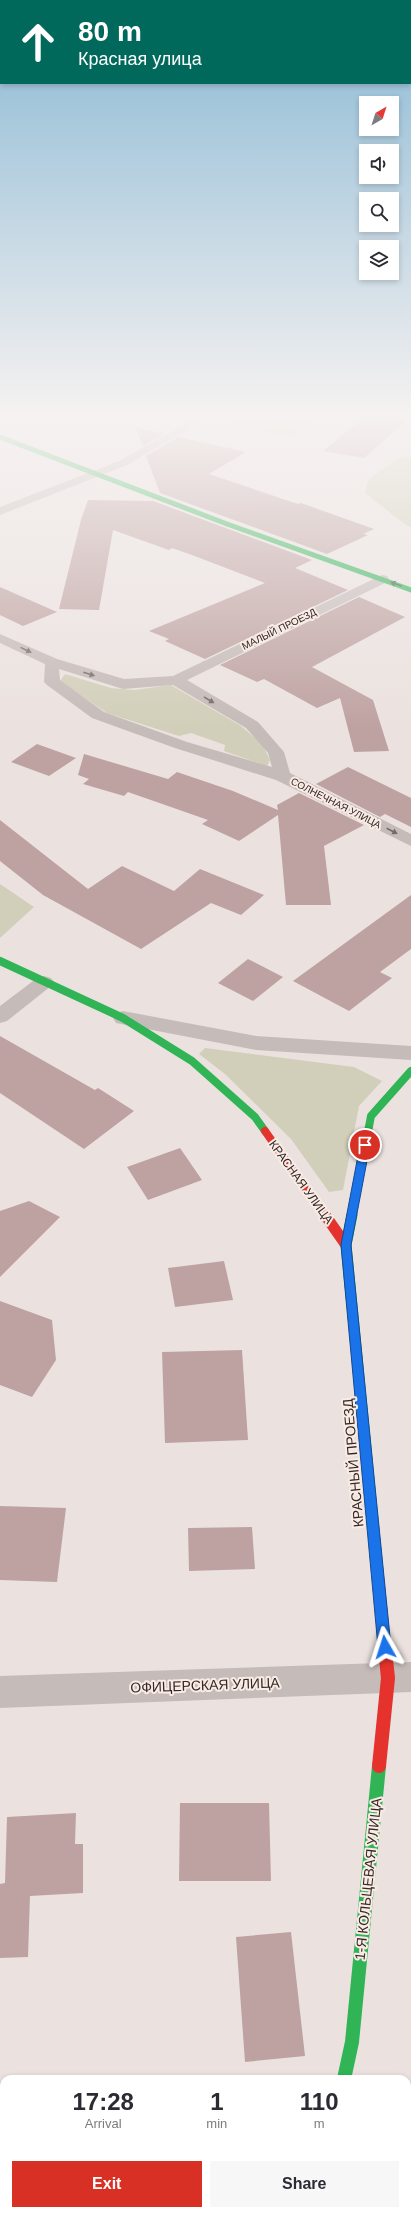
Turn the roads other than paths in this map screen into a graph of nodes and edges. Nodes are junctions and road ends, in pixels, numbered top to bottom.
1 (222, 522) edge
2 (382, 579) junction
3 (411, 590) edge
4 (0, 638) edge
5 (52, 662) junction
6 (176, 680) junction
7 (282, 776) junction
8 (411, 841) edge
9 (0, 961) edge
10 (44, 982) junction
11 (0, 1016) edge
12 (122, 1018) junction
13 (411, 1053) edge
14 (411, 1071) edge
15 (346, 1245) junction
16 (399, 1678) edge
17 (0, 1692) edge
18 (345, 2075) edge

1 - 2 street
3 -> 2 street
2 - 6 street, МАЛЫЙ ПРОЕЗД
4 -> 5 street
5 -> 6 street
5 - 7 street
6 -> 7 street, СОЛНЕЧНАЯ УЛИЦА
7 -> 8 street, СОЛНЕЧНАЯ УЛИЦА
9 - 10 street, КРАСНАЯ УЛИЦА
10 - 11 street
10 - 12 street, КРАСНАЯ УЛИЦА
12 - 13 street, КРАСНАЯ УЛИЦА
12 - 15 street, КРАСНАЯ УЛИЦА
14 - 15 street, КРАСНАЯ УЛИЦА
15 - 16 street, КРАСНЫЙ ПРОЕЗД
16 - 17 street, ОФИЦЕРСКАЯ УЛИЦА
16 - 18 street, 1-Я КОЛЬЦЕВАЯ УЛИЦА

